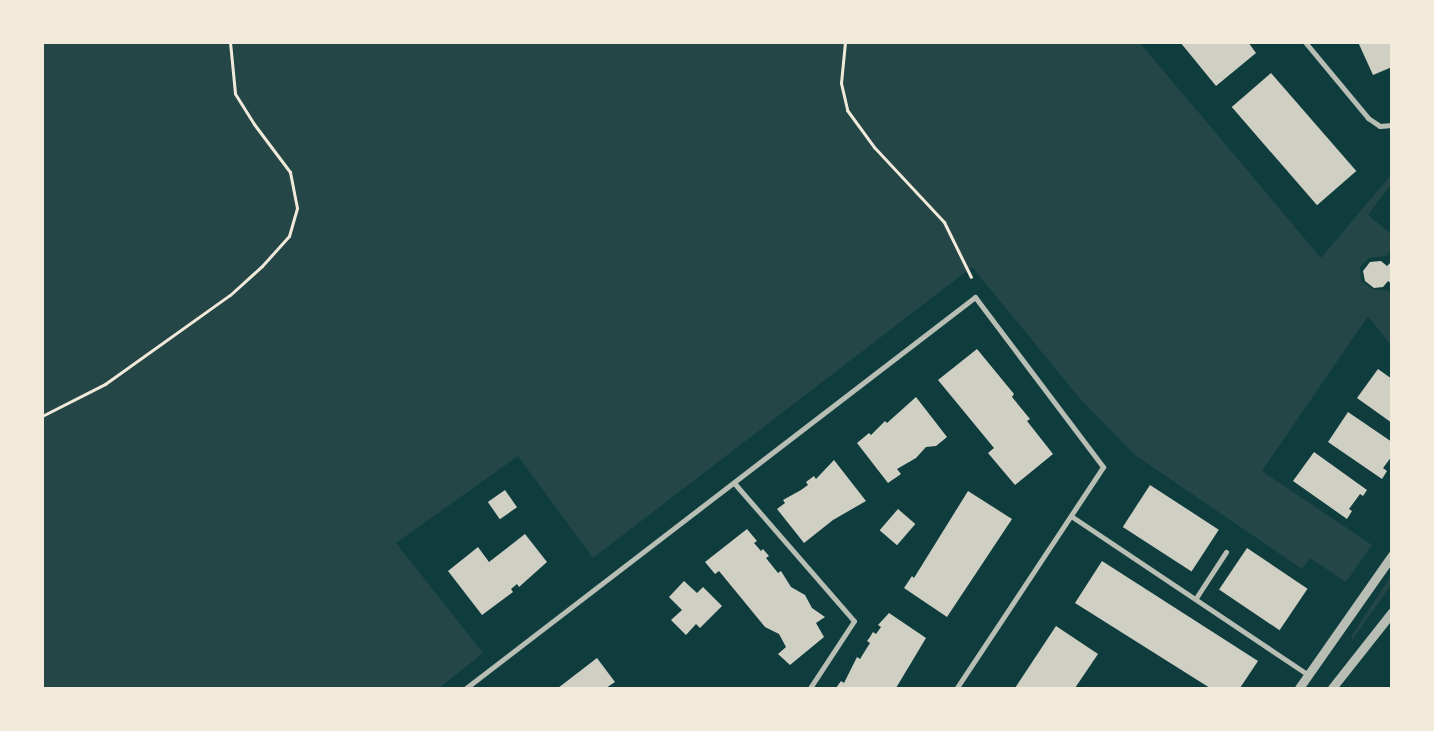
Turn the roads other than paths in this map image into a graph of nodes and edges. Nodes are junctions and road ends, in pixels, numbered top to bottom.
1 (1305, 42) edge
2 (1392, 125) edge
3 (735, 484) junction
4 (1071, 516) junction
5 (1226, 552) dead end
6 (1392, 555) edge
7 (1196, 598) junction
8 (1392, 612) edge
9 (1307, 674) junction
10 (466, 688) edge
11 (810, 688) edge
12 (957, 688) edge
13 (1299, 688) edge
14 (1332, 688) edge

1 - 2 street
3 - 4 street
3 - 10 street
3 - 11 street
4 - 7 street
4 - 12 street
5 - 7 street
6 - 9 street
7 - 9 street
8 - 14 street
9 - 13 street

